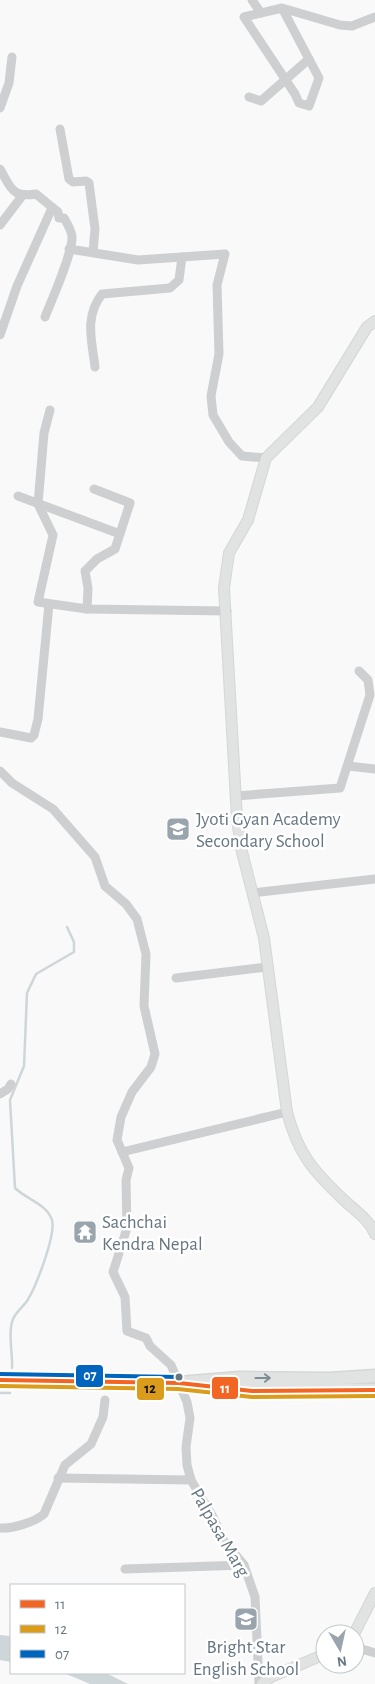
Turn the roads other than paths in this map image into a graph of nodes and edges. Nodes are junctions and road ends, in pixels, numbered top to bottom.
1 (252, 0) edge
2 (282, 8) junction
3 (261, 13) junction
4 (375, 17) edge
5 (12, 57) dead end
6 (309, 59) junction
7 (284, 80) junction
8 (249, 97) dead end
9 (0, 108) edge
10 (60, 129) dead end
11 (0, 169) edge
12 (22, 196) junction
13 (52, 208) junction
14 (0, 225) edge
15 (69, 249) junction
16 (93, 252) junction
17 (182, 257) junction
18 (46, 317) dead end
19 (375, 321) edge
20 (0, 335) edge
21 (95, 367) dead end
22 (50, 410) dead end
23 (266, 458) junction
24 (94, 489) dead end
25 (18, 496) dead end
26 (38, 504) junction
27 (120, 534) junction
28 (49, 604) junction
29 (87, 610) junction
30 (227, 611) junction
31 (359, 671) dead end
32 (0, 732) edge
33 (348, 766) junction
34 (375, 769) edge
35 (0, 772) edge
36 (235, 796) junction
37 (375, 879) edge
38 (252, 893) junction
39 (267, 966) junction
40 (176, 978) dead end
41 (11, 1084) dead end
42 (0, 1094) edge
43 (287, 1112) junction
44 (122, 1152) junction
45 (372, 1222) edge
46 (375, 1234) edge
47 (375, 1376) edge
48 (0, 1380) edge
49 (180, 1383) junction
50 (375, 1390) edge
51 (105, 1400) dead end
52 (58, 1478) junction
53 (191, 1480) junction
54 (0, 1528) edge
55 (244, 1565) junction
56 (125, 1569) dead end
57 (375, 1593) edge
58 (359, 1624) edge
59 (315, 1658) edge
60 (261, 1684) edge

1 - 3 street
2 - 3 street
2 - 4 street
2 - 6 street
3 - 7 street
5 - 9 street
6 - 7 street
6 - 7 street
7 - 8 street
10 - 16 street
11 - 12 street
12 - 13 street
12 - 14 street
13 - 15 street
13 - 20 street
15 - 16 street
15 - 18 street
16 - 17 street
17 - 21 street
17 - 23 street
19 - 23 main road
22 - 26 street
23 - 30 main road
24 - 27 street
25 - 26 street
26 - 27 street
26 - 28 street
27 - 29 street
28 - 29 street
28 - 32 street
29 - 30 street
30 - 36 main road
31 - 33 street
33 - 34 street
33 - 36 street
35 - 44 street
36 - 38 main road
37 - 38 street
38 - 39 main road
39 - 40 street
39 - 43 main road
41 - 42 street
43 - 44 street
43 - 45 main road
44 - 49 street, Palpasa Marg
45 - 46 main road
49 -> 47 highway
48 - 49 highway
49 - 50 highway
49 - 53 street, Palpasa Marg
51 - 52 street
52 - 53 street
52 - 54 street
53 - 55 street, Palpasa Marg
55 - 56 street
55 - 60 street, Palpasa Marg
57 - 58 main road
59 - 60 main road

